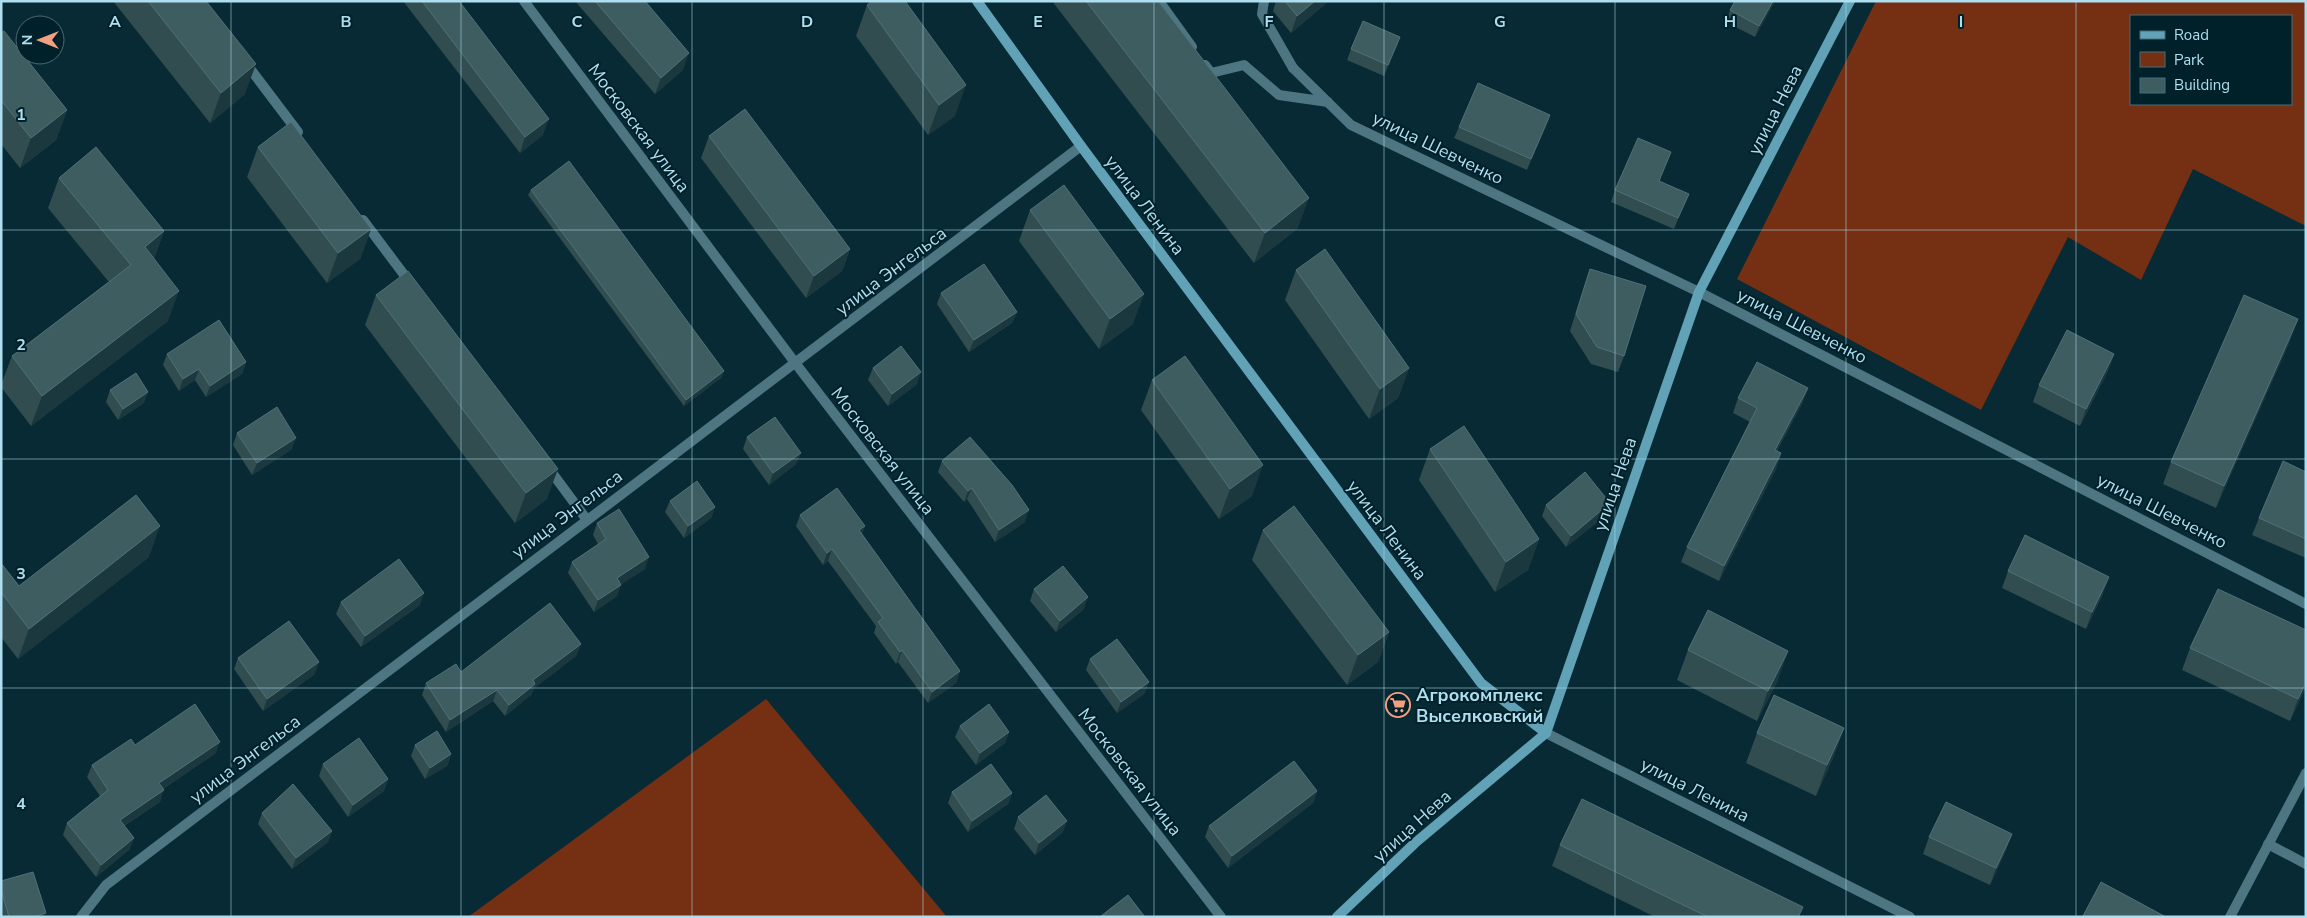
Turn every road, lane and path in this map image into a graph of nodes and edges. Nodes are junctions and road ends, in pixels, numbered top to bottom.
1 (524, 1) edge
2 (977, 1) edge
3 (1159, 1) edge
4 (1264, 1) edge
5 (1270, 1) edge
6 (1850, 1) edge
7 (1262, 14) junction
8 (236, 49) edge
9 (1328, 102) junction
10 (307, 145) edge
11 (1081, 146) junction
12 (355, 209) edge
13 (1699, 292) junction
14 (420, 296) edge
15 (796, 364) junction
16 (539, 456) edge
17 (587, 520) junction
18 (2306, 604) edge
19 (1546, 733) junction
20 (2306, 773) edge
21 (2268, 844) junction
22 (2306, 864) edge
23 (80, 917) edge
24 (1221, 917) edge
25 (1337, 917) edge
26 (1910, 917) edge
27 (2230, 917) edge

1 - 15 street, Московская улица
2 - 11 main road, улица Ленина
3 - 9 street
4 - 7 street
5 - 7 street
6 - 13 main road, улица Нева
7 - 9 street, улица Шевченко
8 - 10 street
9 - 13 street, улица Шевченко
11 - 15 street, улица Энгельса
11 - 19 main road, улица Ленина
12 - 14 street
13 - 18 street, улица Шевченко
13 - 19 main road, улица Нева
15 - 17 street, улица Энгельса
15 - 24 street, Московская улица
16 - 17 street
17 - 23 street, улица Энгельса
19 - 25 main road, улица Нева
19 - 26 street, улица Ленина
20 - 21 street
21 - 22 street
21 - 27 street

